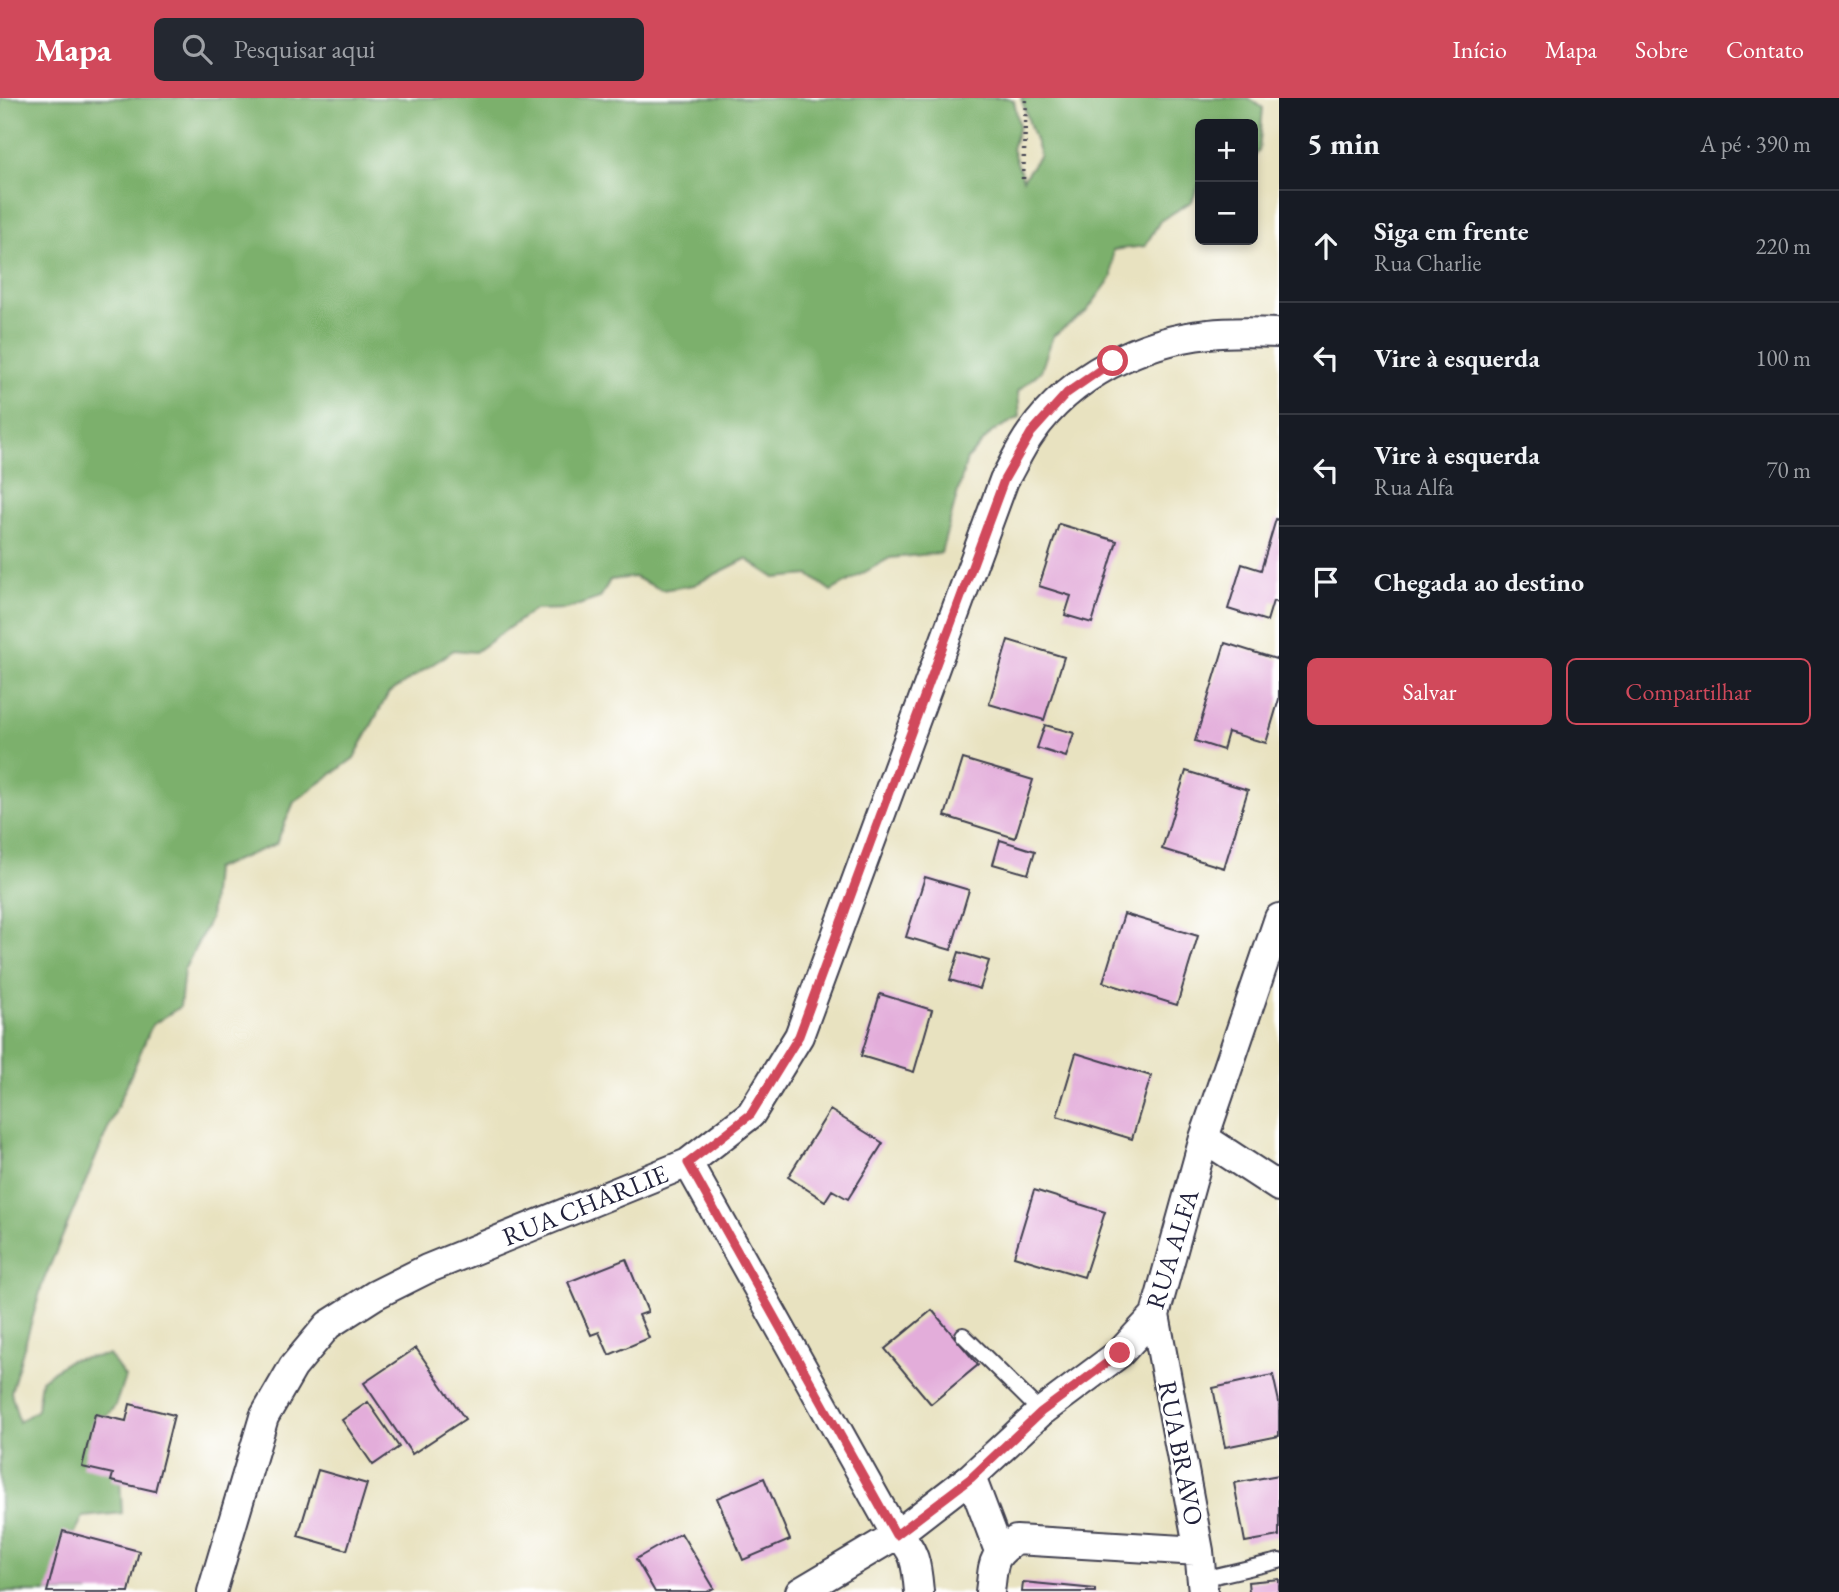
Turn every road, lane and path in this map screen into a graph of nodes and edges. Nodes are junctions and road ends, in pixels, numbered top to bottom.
1 (1026, 98) edge
2 (1023, 179) dead end
3 (1279, 333) edge
4 (1279, 918) edge
5 (1204, 1138) junction
6 (688, 1163) junction
7 (1279, 1187) edge
8 (1155, 1315) junction
9 (963, 1335) dead end
10 (1041, 1412) junction
11 (971, 1478) junction
12 (896, 1535) junction
13 (999, 1551) junction
14 (1199, 1551) junction
15 (1279, 1561) edge
16 (1203, 1586) edge
17 (212, 1592) edge
18 (800, 1592) edge
19 (919, 1592) edge
20 (990, 1592) edge

1 - 2 path
3 - 6 street, RUA CHARLIE
4 - 5 street, RUA ALFA
5 - 7 street
5 - 8 street, RUA ALFA
6 - 12 street
6 - 17 street, RUA CHARLIE
8 - 10 street, RUA ALFA
8 - 14 street, RUA BRAVO
9 - 10 lane
10 - 11 street, RUA ALFA
11 - 12 street, RUA ALFA
11 - 13 street
12 - 18 street, RUA ALFA
12 - 19 street
13 - 14 street
13 - 20 street
14 - 16 street, RUA BRAVO
15 - 16 lane

